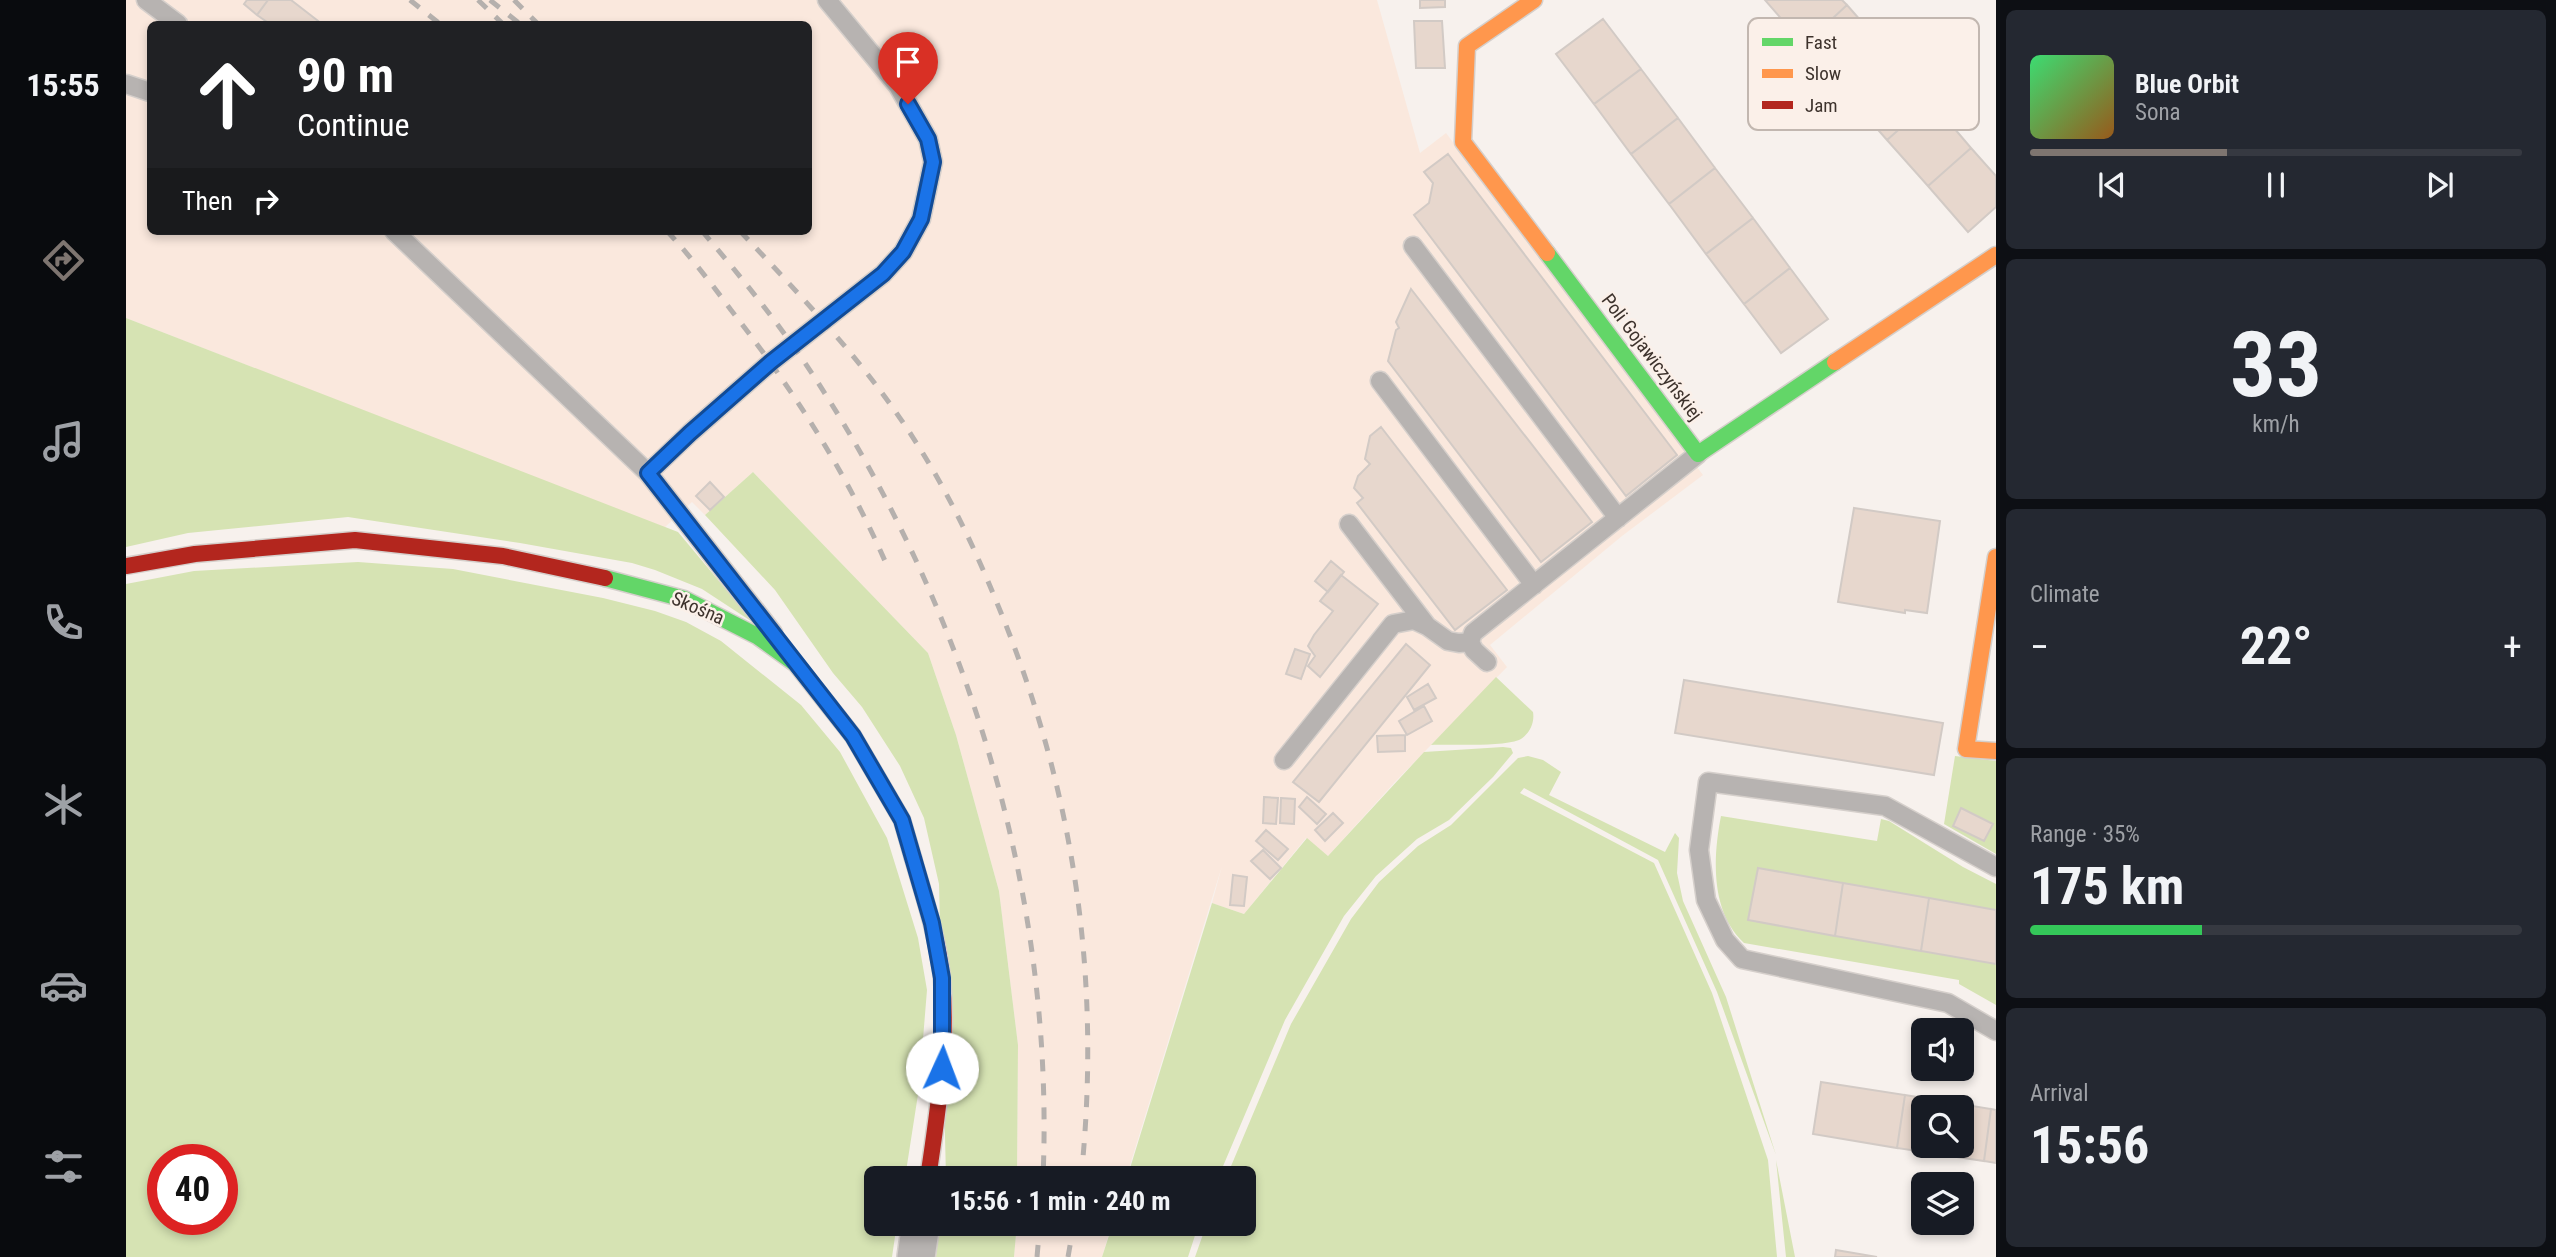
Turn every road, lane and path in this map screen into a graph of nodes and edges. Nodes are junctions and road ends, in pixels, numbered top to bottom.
1 (146, 0) edge
2 (827, 0) edge
3 (1534, 0) edge
4 (174, 21) edge
5 (126, 84) edge
6 (147, 91) edge
7 (398, 235) edge
8 (1413, 246) dead end
9 (1996, 255) edge
10 (1380, 381) dead end
11 (1698, 454) junction
12 (648, 473) junction
13 (1618, 518) junction
14 (1349, 524) dead end
15 (1996, 557) edge
16 (126, 566) edge
17 (1534, 585) junction
18 (1427, 626) junction
19 (1470, 642) junction
20 (1487, 662) dead end
21 (796, 664) junction
22 (1996, 751) edge
23 (1284, 760) dead end
24 (1996, 867) edge
25 (1996, 1031) edge
26 (930, 1166) edge
27 (919, 1236) edge
28 (916, 1257) edge

1 - 4 lane
2 - 12 lane
3 - 11 street, Poli Gojawiczyńskiej
5 - 6 lane
7 - 12 lane
8 - 13 lane
9 - 11 street
10 - 17 lane
11 - 13 lane
12 - 21 lane
13 - 17 lane
14 - 18 lane
15 - 22 street
16 - 21 street, Skośna
17 - 19 lane
18 - 19 lane
18 - 23 lane
19 - 20 lane
21 - 26 street, Skośna
24 - 25 lane
27 - 28 street

